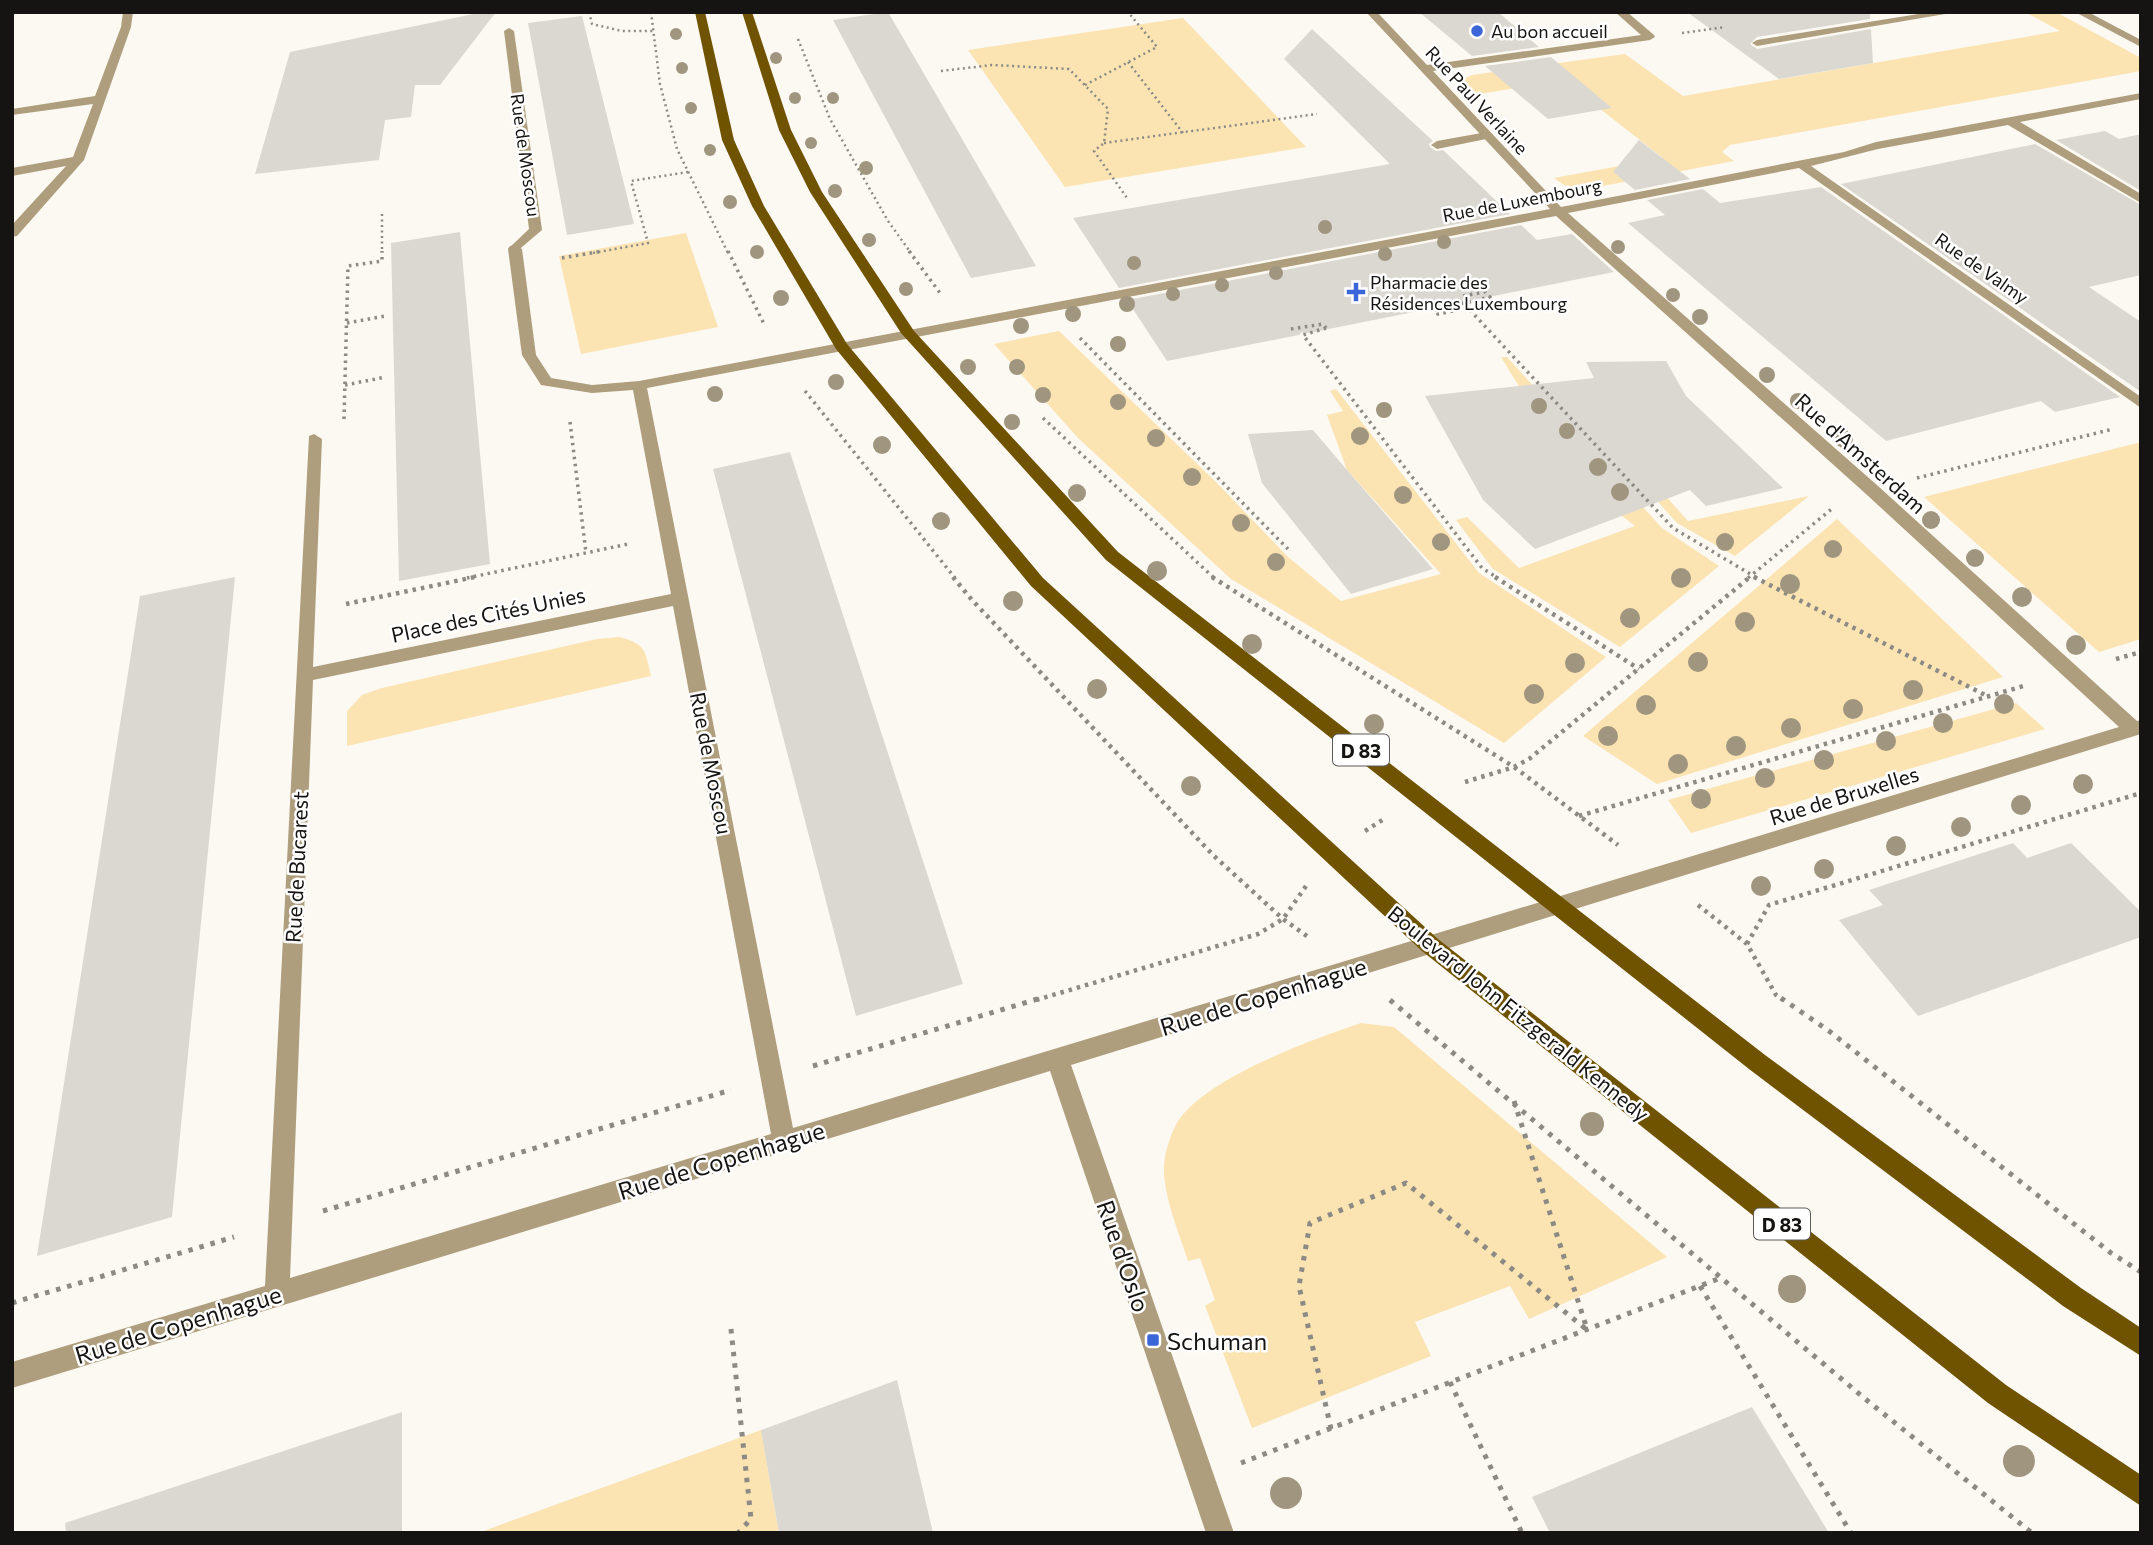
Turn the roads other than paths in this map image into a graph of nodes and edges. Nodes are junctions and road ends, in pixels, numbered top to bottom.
1 (128, 12) edge
2 (700, 12) edge
3 (747, 12) edge
4 (1371, 12) edge
5 (1620, 12) edge
6 (1952, 12) edge
7 (2080, 12) edge
8 (509, 31) dead end
9 (1757, 43) dead end
10 (2141, 44) edge
11 (1425, 69) junction
12 (2141, 96) edge
13 (101, 99) junction
14 (12, 112) edge
15 (2008, 120) junction
16 (1487, 136) junction
17 (1437, 145) dead end
18 (78, 160) junction
19 (1801, 164) junction
20 (12, 172) edge
21 (2141, 199) edge
22 (1558, 211) junction
23 (12, 233) edge
24 (908, 333) junction
25 (841, 346) junction
26 (639, 385) junction
27 (2141, 404) edge
28 (314, 439) dead end
29 (681, 598) junction
30 (305, 675) junction
31 (2137, 728) edge
32 (1562, 906) junction
33 (1430, 946) junction
34 (1057, 1058) junction
35 (784, 1140) junction
36 (277, 1295) junction
37 (2141, 1343) edge
38 (12, 1375) edge
39 (2141, 1492) edge
40 (1220, 1533) edge

1 - 13 street
2 - 25 main road, Boulevard John Fitzgerald Kennedy / D 83
3 - 24 main road, D 83
4 - 11 street, Rue Paul Verlaine
5 - 11 street
6 - 9 street
7 - 10 street
8 - 26 street, Rue de Moscou
11 - 16 street, Rue Paul Verlaine
12 - 15 street, Rue de Luxembourg
13 - 14 street
13 - 18 street
15 - 19 street, Rue de Luxembourg
15 - 21 street
16 - 17 street
16 - 22 street, Rue Paul Verlaine
18 - 20 street
18 - 23 street
19 - 22 street, Rue de Luxembourg
19 - 27 street, Rue de Valmy
22 - 24 street, Rue de Luxembourg
22 - 31 street, Rue d'Amsterdam
24 - 25 street
24 - 32 main road, D 83
25 - 26 street
25 - 33 main road, Boulevard John Fitzgerald Kennedy / D 83
26 - 29 street, Rue de Moscou
28 - 30 street, Rue de Bucarest
29 - 30 street, Place des Cités Unies
29 - 35 street, Rue de Moscou
30 - 36 street, Rue de Bucarest
31 - 32 street, Rue de Bruxelles
32 - 33 street, Rue de Copenhague
32 - 37 main road, D 83
33 - 34 street, Rue de Copenhague
33 - 39 main road, Boulevard John Fitzgerald Kennedy / D 83
34 - 35 street, Rue de Copenhague
34 - 40 street, Rue d'Oslo
35 - 36 street, Rue de Copenhague
36 - 38 street, Rue de Copenhague

